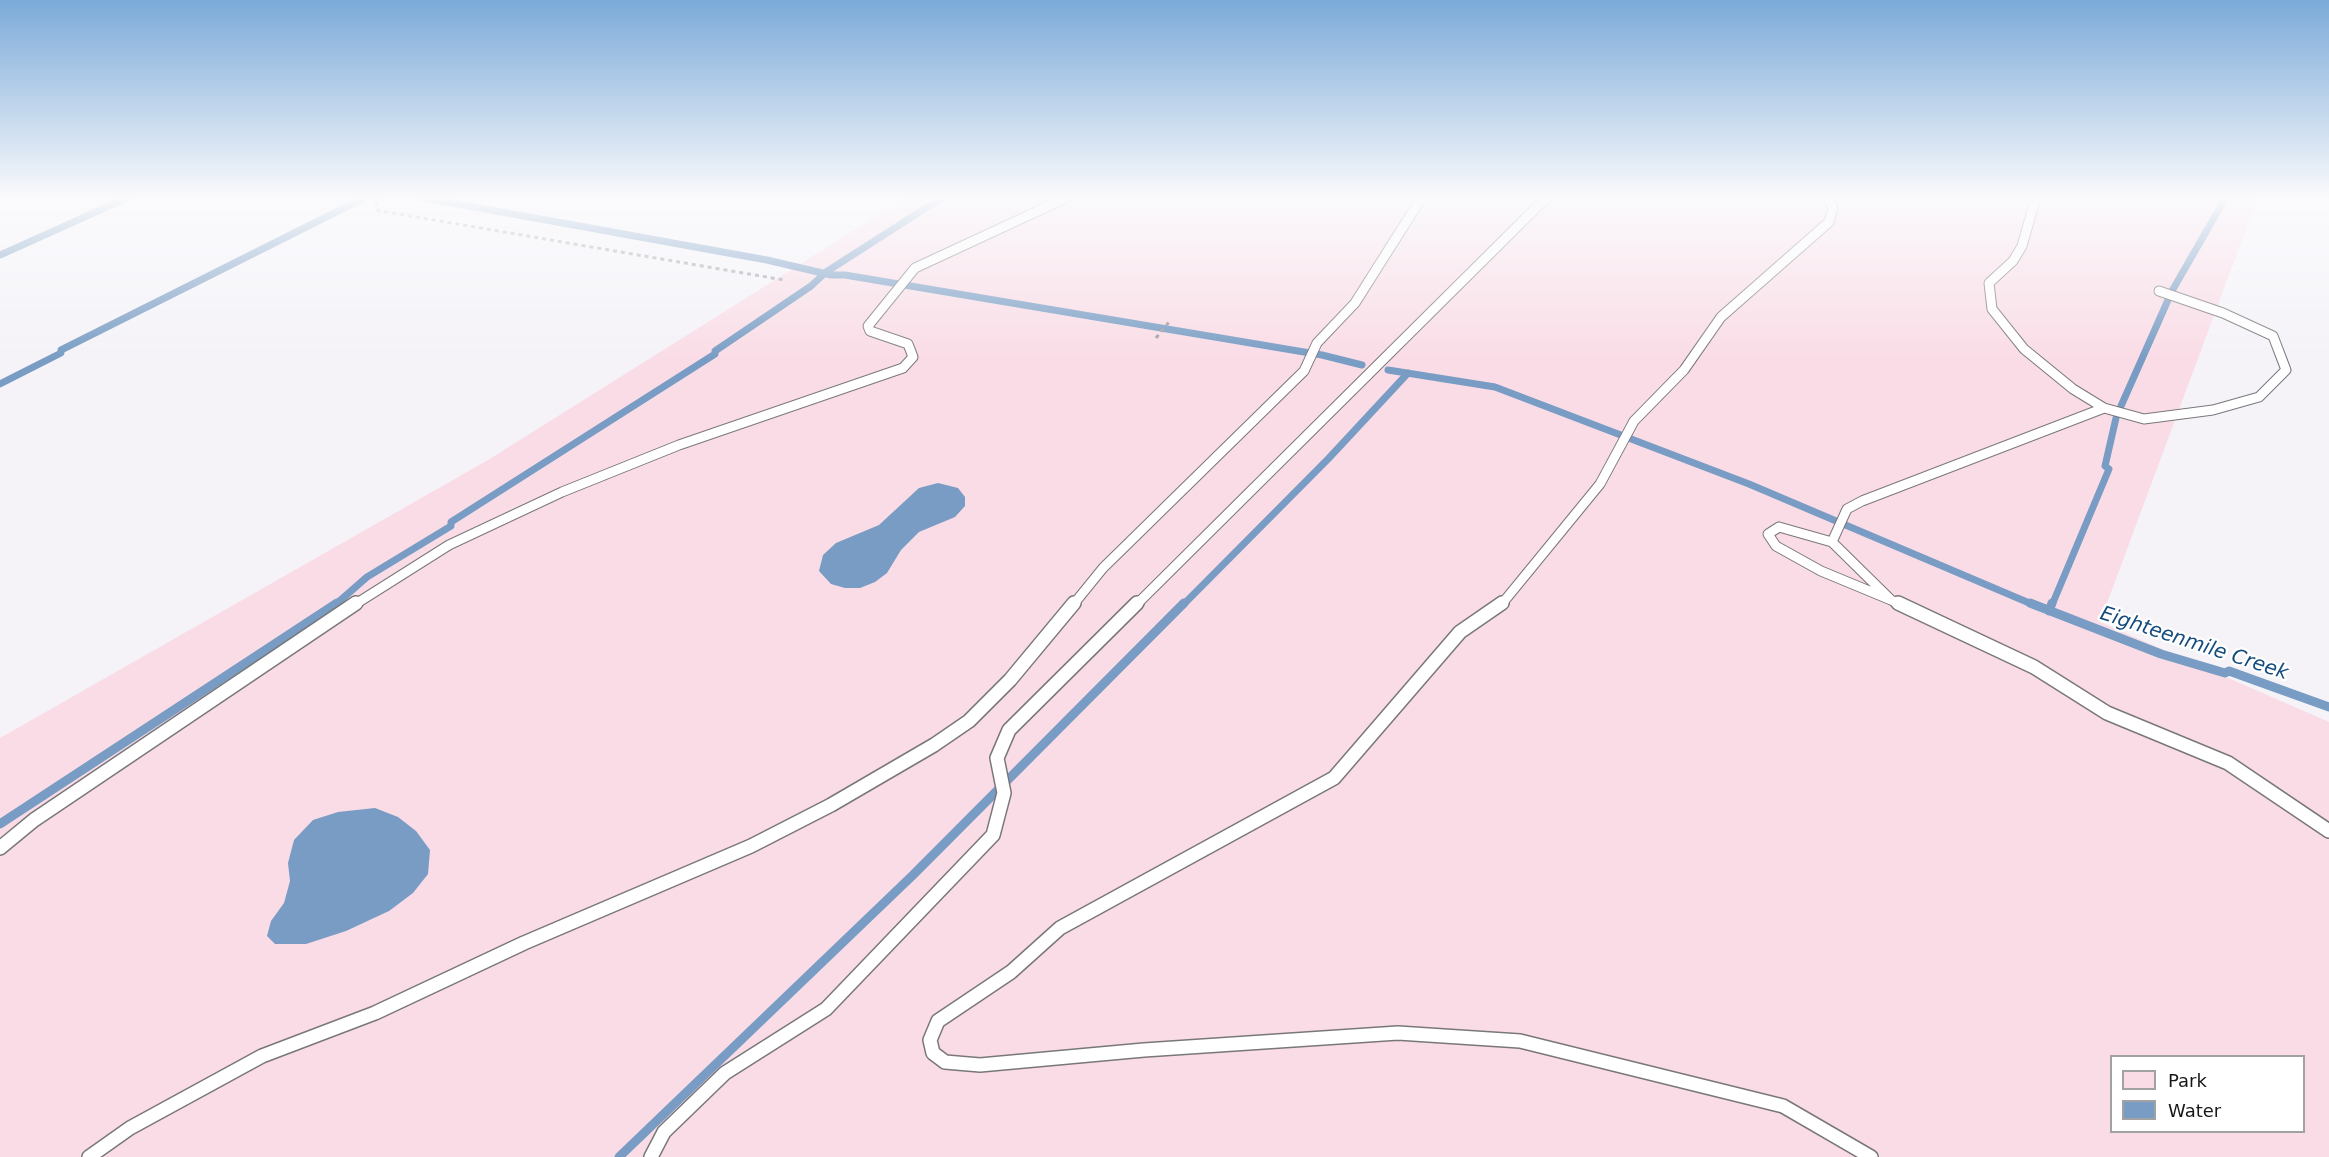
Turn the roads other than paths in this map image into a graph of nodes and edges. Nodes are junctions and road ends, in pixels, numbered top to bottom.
1 (952, 251) edge
2 (1388, 251) edge
3 (1493, 251) edge
4 (1796, 251) edge
5 (2019, 251) edge
6 (2159, 291) dead end
7 (2104, 408) junction
8 (1834, 538) junction
9 (1891, 600) junction
10 (2329, 831) edge
11 (0, 848) edge
12 (89, 1157) edge
13 (651, 1157) edge
14 (1871, 1157) edge

1 - 11 lane
2 - 12 lane
3 - 13 lane
4 - 14 lane
5 - 7 lane
6 - 7 lane
7 - 8 lane
8 - 9 lane
8 - 9 lane
9 - 10 lane

